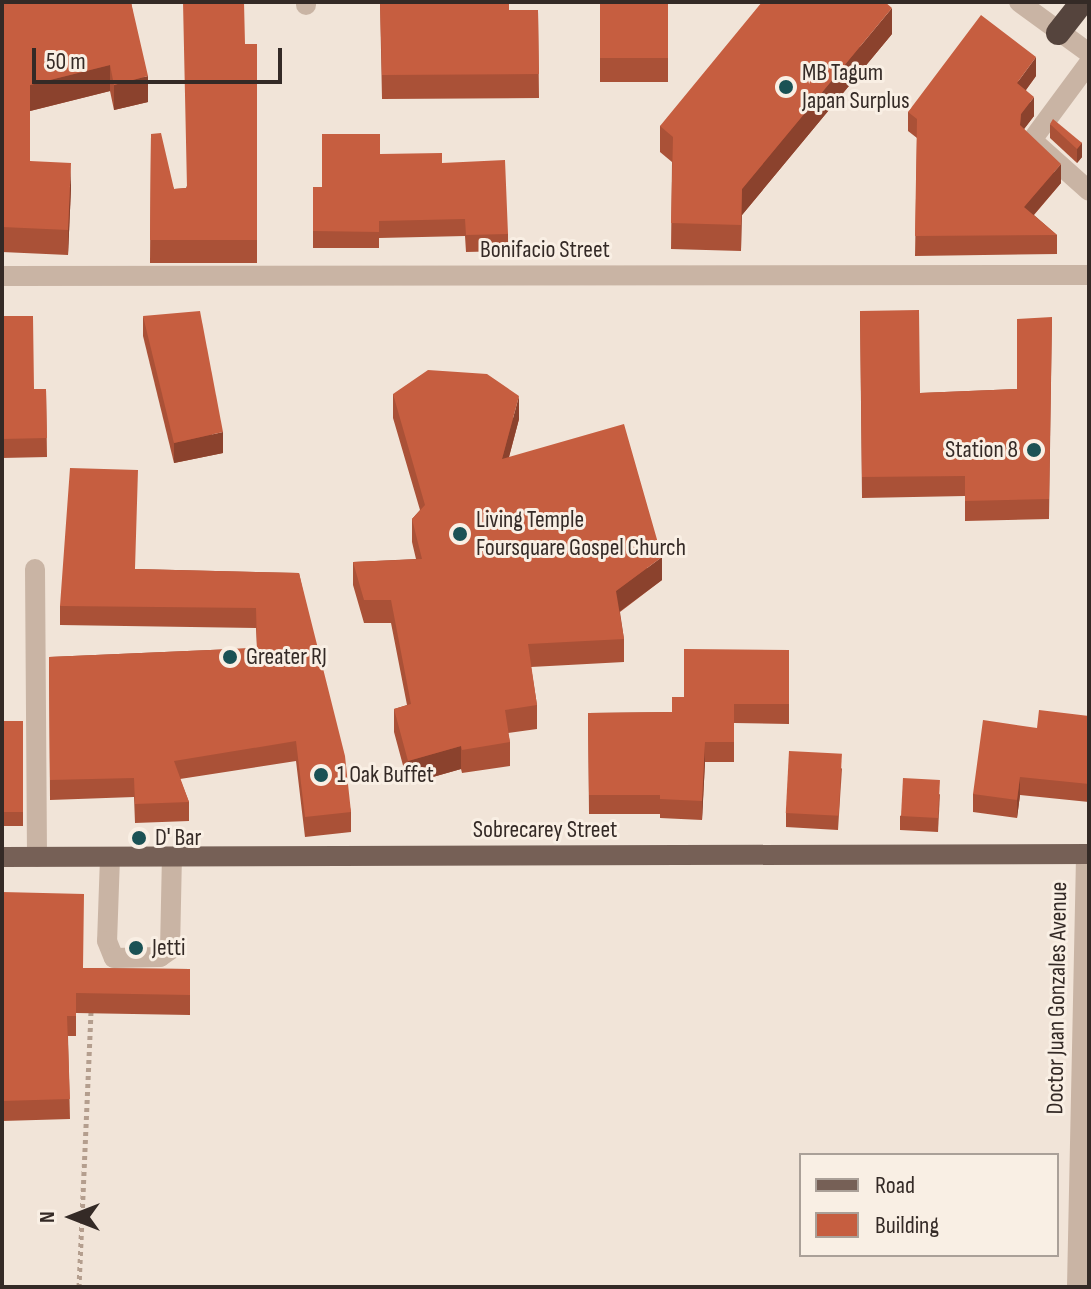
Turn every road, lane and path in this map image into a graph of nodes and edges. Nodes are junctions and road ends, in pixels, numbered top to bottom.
1 (1019, 2) edge
2 (1082, 2) edge
3 (1058, 33) junction
4 (1089, 53) edge
5 (1089, 63) edge
6 (1089, 191) edge
7 (1089, 275) edge
8 (2, 276) edge
9 (35, 569) dead end
10 (1088, 854) edge
11 (2, 857) edge
12 (37, 857) junction
13 (110, 857) junction
14 (172, 857) junction
15 (91, 1000) edge
16 (79, 1287) edge
17 (1077, 1287) edge

1 - 3 street
2 - 3 highway
3 - 4 street
5 - 6 street
7 - 8 street, Bonifacio Street
9 - 12 street
10 - 14 main road, Sobrecarey Street
10 - 17 street, Doctor Juan Gonzales Avenue
11 - 12 main road, Sobrecarey Street
12 - 13 main road, Sobrecarey Street
13 - 14 main road, Sobrecarey Street
13 - 14 street
15 - 16 path

